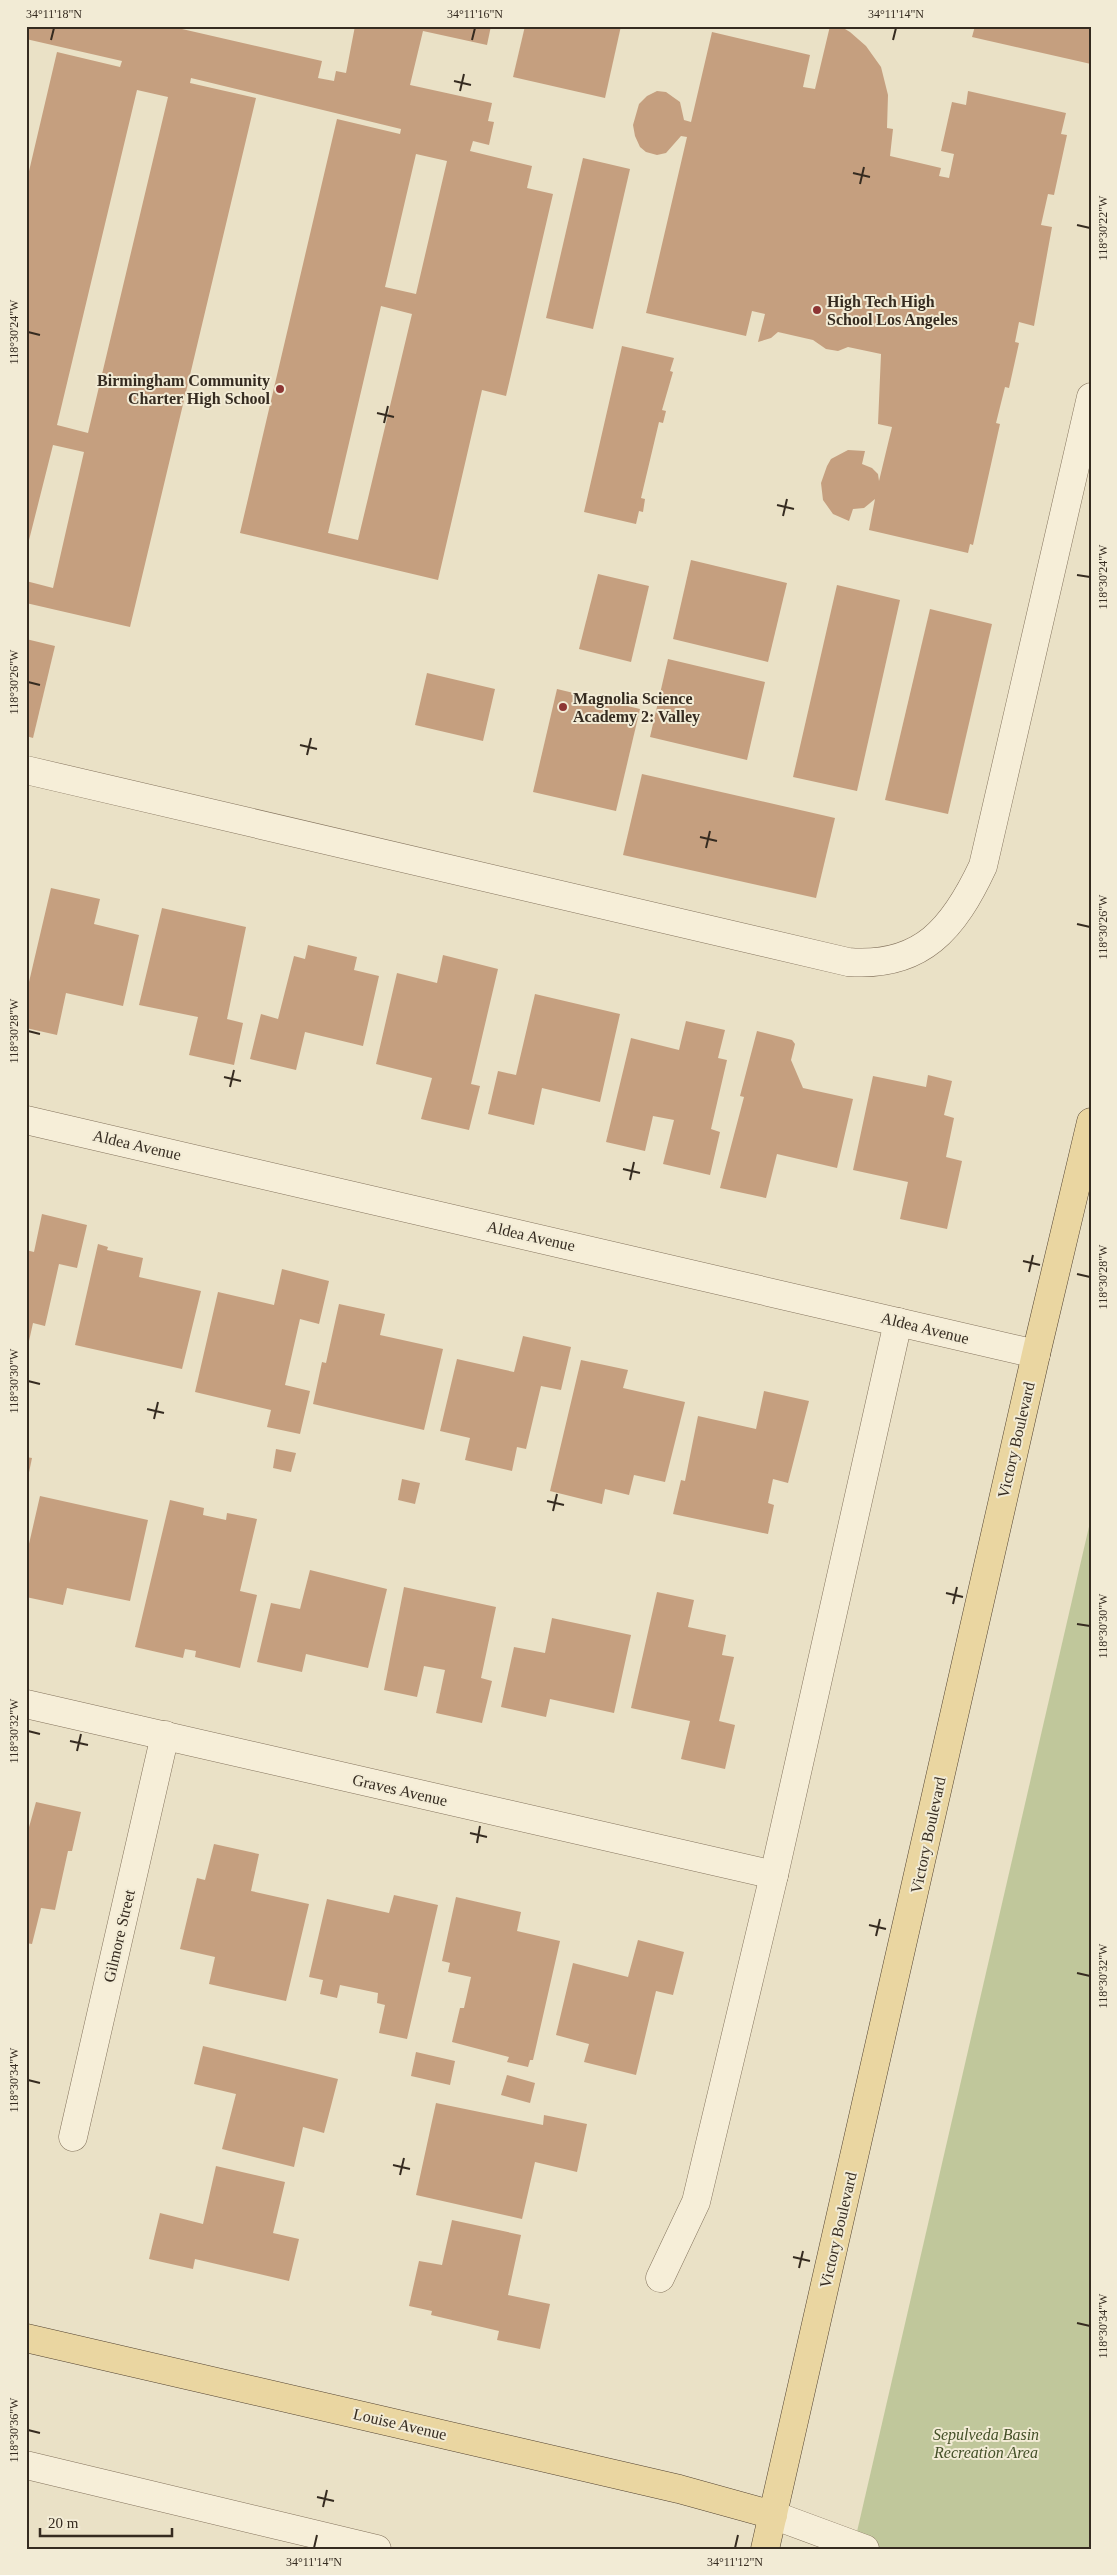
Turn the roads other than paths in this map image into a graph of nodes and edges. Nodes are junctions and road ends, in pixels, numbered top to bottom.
1 (1091, 398) edge
2 (26, 770) edge
3 (26, 1120) edge
4 (1091, 1122) edge
5 (898, 1322) junction
6 (1036, 1354) junction
7 (26, 1704) edge
8 (165, 1736) junction
9 (774, 1876) junction
10 (74, 2137) dead end
11 (660, 2278) dead end
12 (27, 2344) edge
13 (26, 2465) edge
14 (773, 2515) junction
15 (377, 2549) edge
16 (765, 2549) edge
17 (865, 2549) edge

1 - 2 street
3 - 5 street, Aldea Avenue
4 - 6 main road, Victory Boulevard
5 - 6 street, Aldea Avenue
5 - 9 street
6 - 14 main road, Victory Boulevard
7 - 8 street, Graves Avenue
8 - 9 street, Graves Avenue
8 - 10 street, Gilmore Street
9 - 11 street
12 - 14 main road, Louise Avenue
13 - 15 street
14 - 16 main road, Victory Boulevard
14 - 17 street

